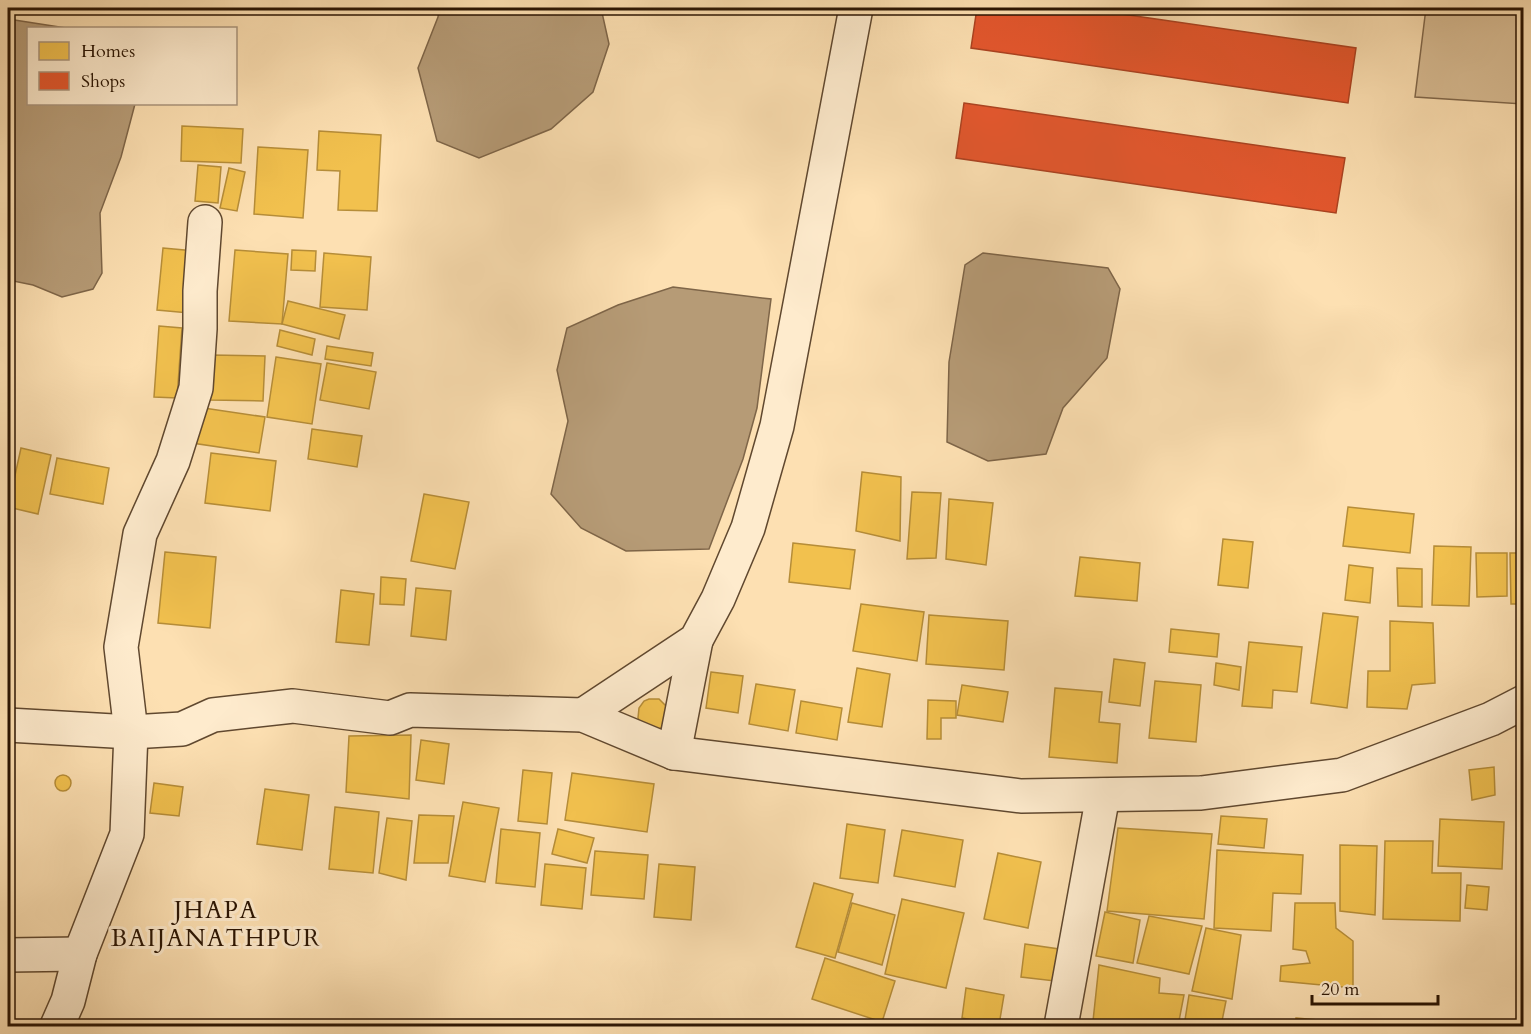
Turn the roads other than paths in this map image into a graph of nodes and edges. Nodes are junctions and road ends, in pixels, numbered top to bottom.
1 (856, 8) edge
2 (205, 222) dead end
3 (696, 640) junction
4 (1524, 702) edge
5 (584, 715) junction
6 (8, 725) edge
7 (131, 732) junction
8 (674, 753) junction
9 (1103, 795) junction
10 (81, 954) junction
11 (8, 955) edge
12 (57, 1026) edge
13 (1061, 1026) edge

1 - 3 street
2 - 7 street
3 - 5 street
3 - 8 street
4 - 9 street
5 - 7 street
5 - 8 street
6 - 7 street
7 - 10 street
8 - 9 street
9 - 13 street
10 - 11 street
10 - 12 street

